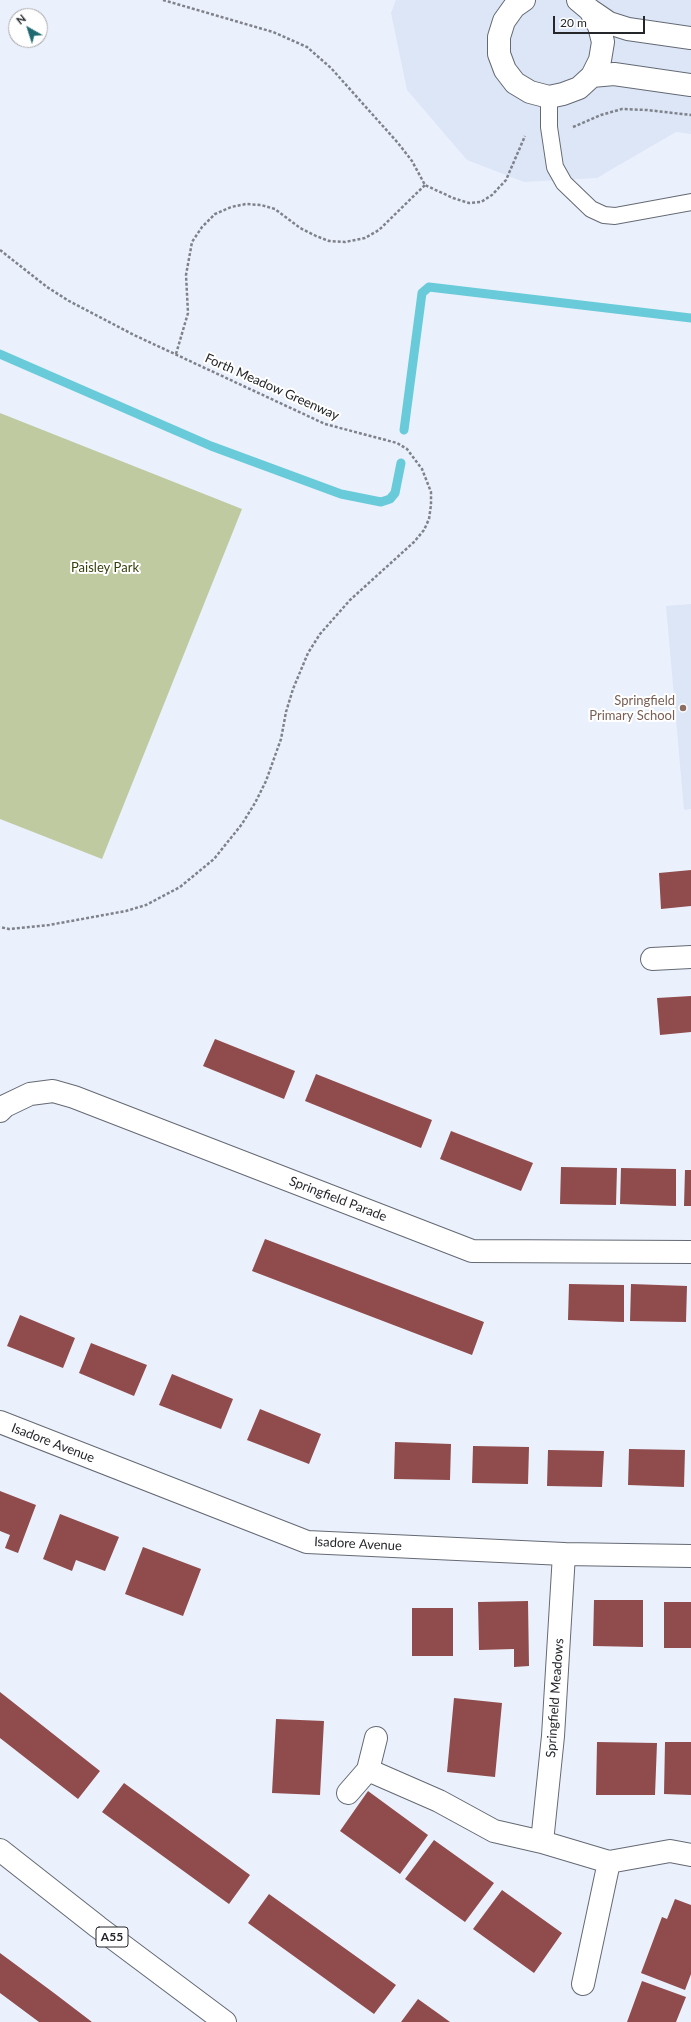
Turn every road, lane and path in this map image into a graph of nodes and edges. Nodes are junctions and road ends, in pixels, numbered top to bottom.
1 (163, 0) edge
2 (517, 2) edge
3 (584, 5) edge
4 (691, 38) edge
5 (592, 76) junction
6 (691, 85) edge
7 (549, 96) junction
8 (691, 115) edge
9 (549, 127) junction
10 (425, 185) junction
11 (691, 202) edge
12 (0, 250) edge
13 (176, 354) junction
14 (0, 928) edge
15 (691, 957) edge
16 (652, 959) dead end
17 (0, 1111) edge
18 (691, 1252) edge
19 (0, 1422) edge
20 (564, 1554) junction
21 (691, 1556) edge
22 (376, 1738) dead end
23 (368, 1770) junction
24 (348, 1793) dead end
25 (542, 1842) junction
26 (0, 1850) edge
27 (691, 1855) edge
28 (609, 1862) junction
29 (583, 1984) dead end
30 (225, 2022) edge

1 - 10 path
2 - 7 main road
3 - 4 main road
3 - 5 main road
5 - 6 main road
5 - 7 main road
7 - 9 lane
8 - 9 path
9 - 10 path
9 - 11 lane
10 - 13 path
12 - 13 path, Forth Meadow Greenway
13 - 14 path, Forth Meadow Greenway
15 - 16 main road
17 - 18 main road, Springfield Parade
19 - 20 main road, Isadore Avenue
20 - 21 main road, Isadore Avenue
20 - 25 main road, Springfield Meadows
22 - 23 main road
23 - 24 main road
23 - 25 main road
25 - 28 main road
26 - 30 main road, A55
27 - 28 main road
28 - 29 main road

